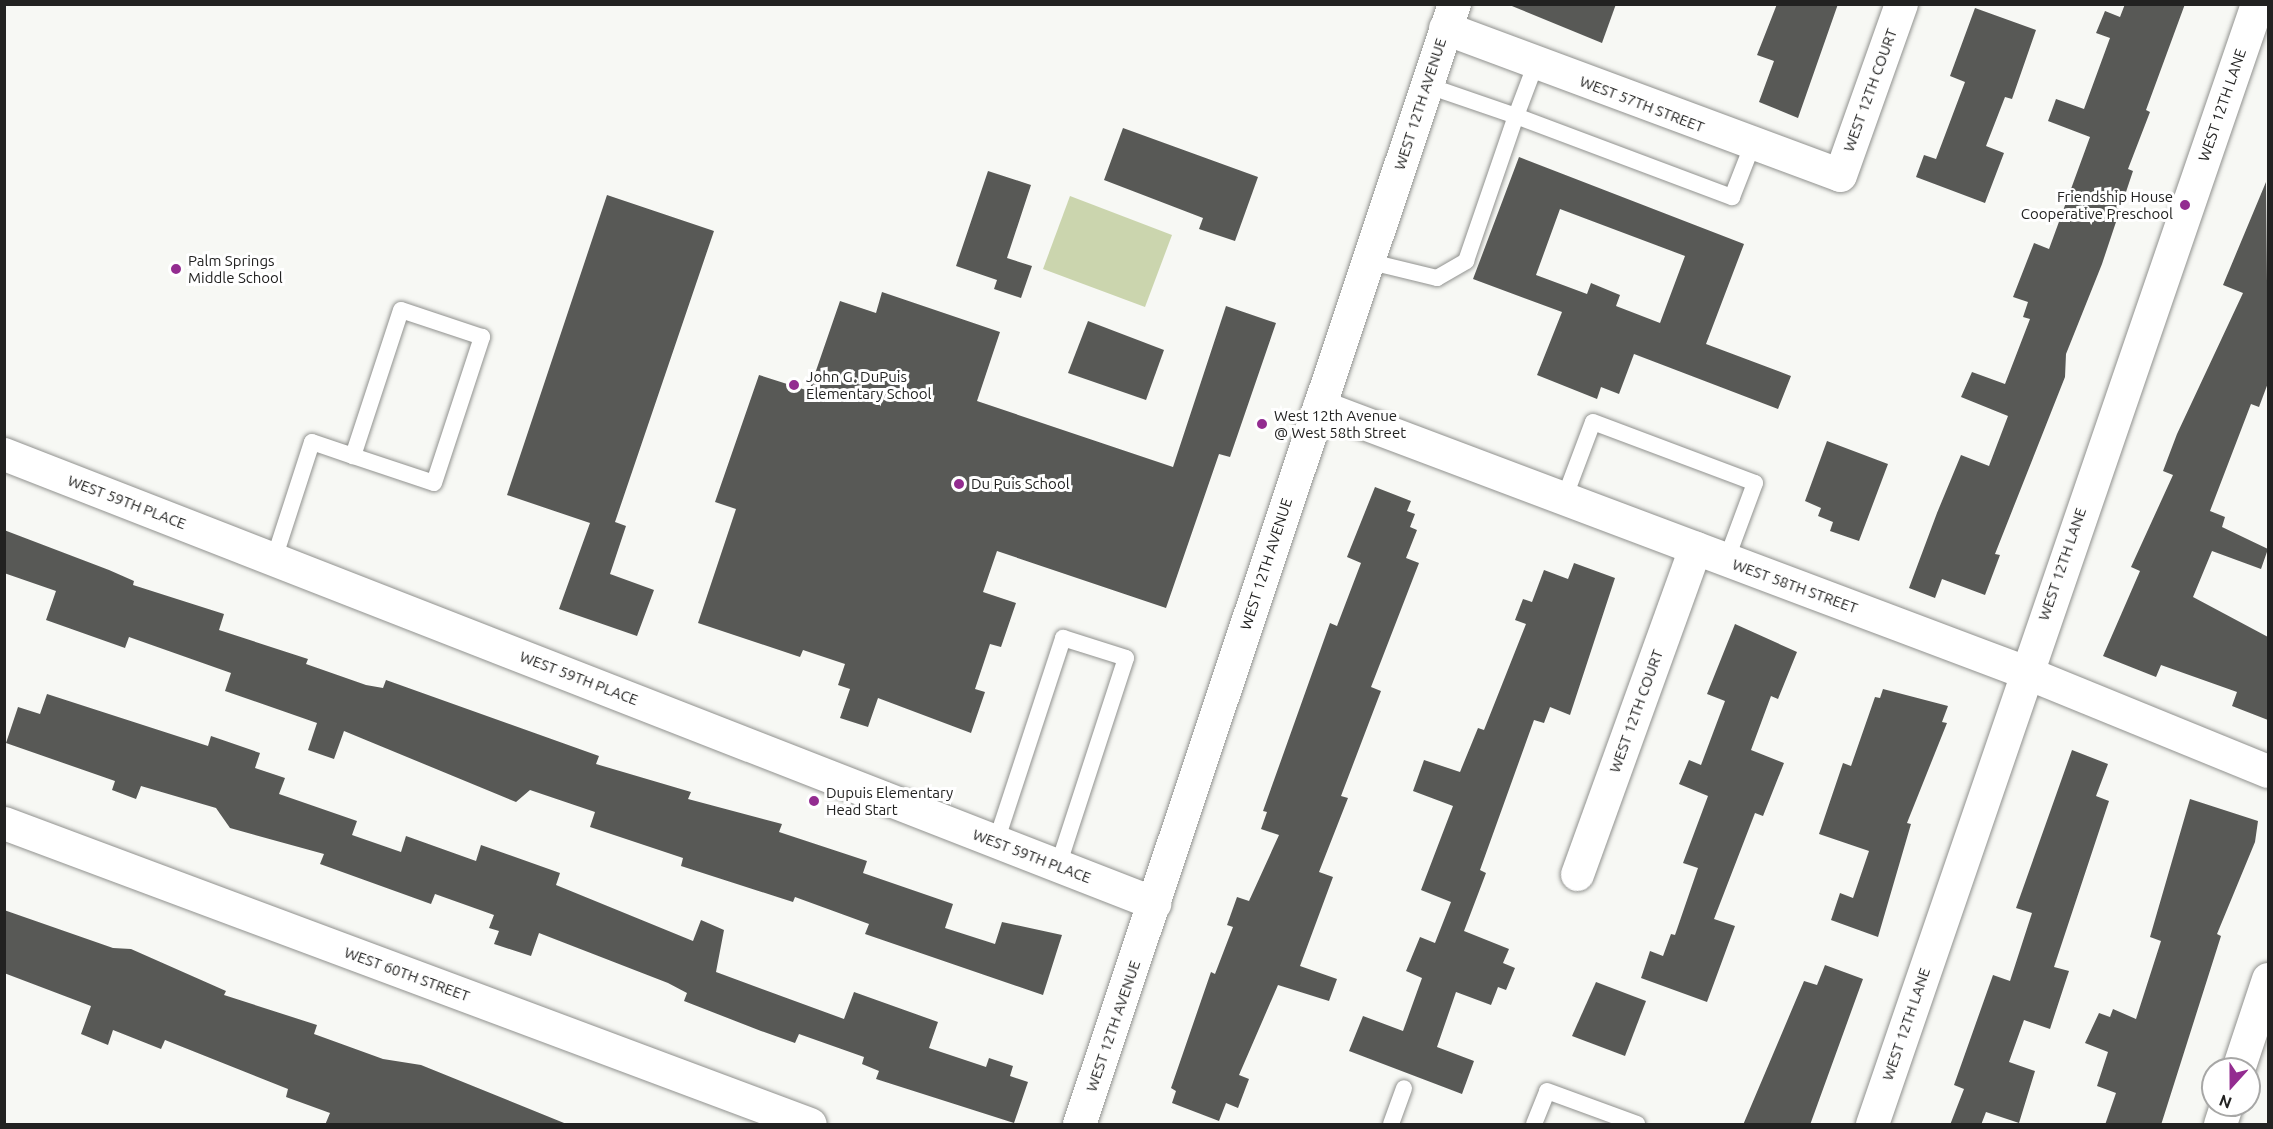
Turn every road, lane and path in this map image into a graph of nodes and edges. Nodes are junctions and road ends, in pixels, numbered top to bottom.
1 (1901, 4) edge
2 (2257, 4) edge
3 (1449, 16) edge
4 (1536, 63) junction
5 (1426, 86) junction
6 (1516, 116) junction
7 (1752, 146) junction
8 (1840, 175) joint
9 (1367, 261) junction
10 (1319, 406) junction
11 (4, 454) edge
12 (353, 456) junction
13 (1564, 499) junction
14 (1695, 548) junction
15 (274, 559) junction
16 (1726, 561) junction
17 (2025, 672) junction
18 (2268, 771) edge
19 (4, 823) edge
20 (996, 842) junction
21 (1058, 866) junction
22 (1578, 874) dead end
23 (1154, 903) junction
24 (2268, 979) edge
25 (2242, 1057) edge
26 (1404, 1088) dead end
27 (810, 1125) edge
28 (1079, 1125) edge
29 (1391, 1125) edge
30 (1534, 1125) edge
31 (1637, 1125) edge
32 (1872, 1125) edge

1 - 8 street, WEST 12TH COURT
2 - 17 street, WEST 12TH LANE
3 - 4 street, WEST 57TH STREET
3 - 5 street, WEST 12TH AVENUE
4 - 6 lane
4 - 7 street, WEST 57TH STREET
5 - 6 lane
5 - 9 street, WEST 12TH AVENUE
6 - 7 lane
6 - 9 lane
7 - 8 street, WEST 57TH STREET
9 - 10 street, WEST 12TH AVENUE
10 - 13 street, WEST 58TH STREET
10 - 23 street, WEST 12TH AVENUE
11 - 15 street, WEST 59TH PLACE
12 - 12 lane
12 - 15 lane
13 - 14 street, WEST 58TH STREET
13 - 16 lane
14 - 16 street, WEST 58TH STREET
14 - 22 street, WEST 12TH COURT
15 - 20 street, WEST 59TH PLACE
16 - 17 street, WEST 58TH STREET
17 - 18 street, WEST 58TH STREET
17 - 32 street, WEST 12TH LANE
19 - 27 street, WEST 60TH STREET
20 - 21 street, WEST 59TH PLACE
20 - 21 lane
21 - 23 street, WEST 59TH PLACE
23 - 28 street, WEST 12TH AVENUE
24 - 25 street
26 - 29 lane
30 - 31 lane

